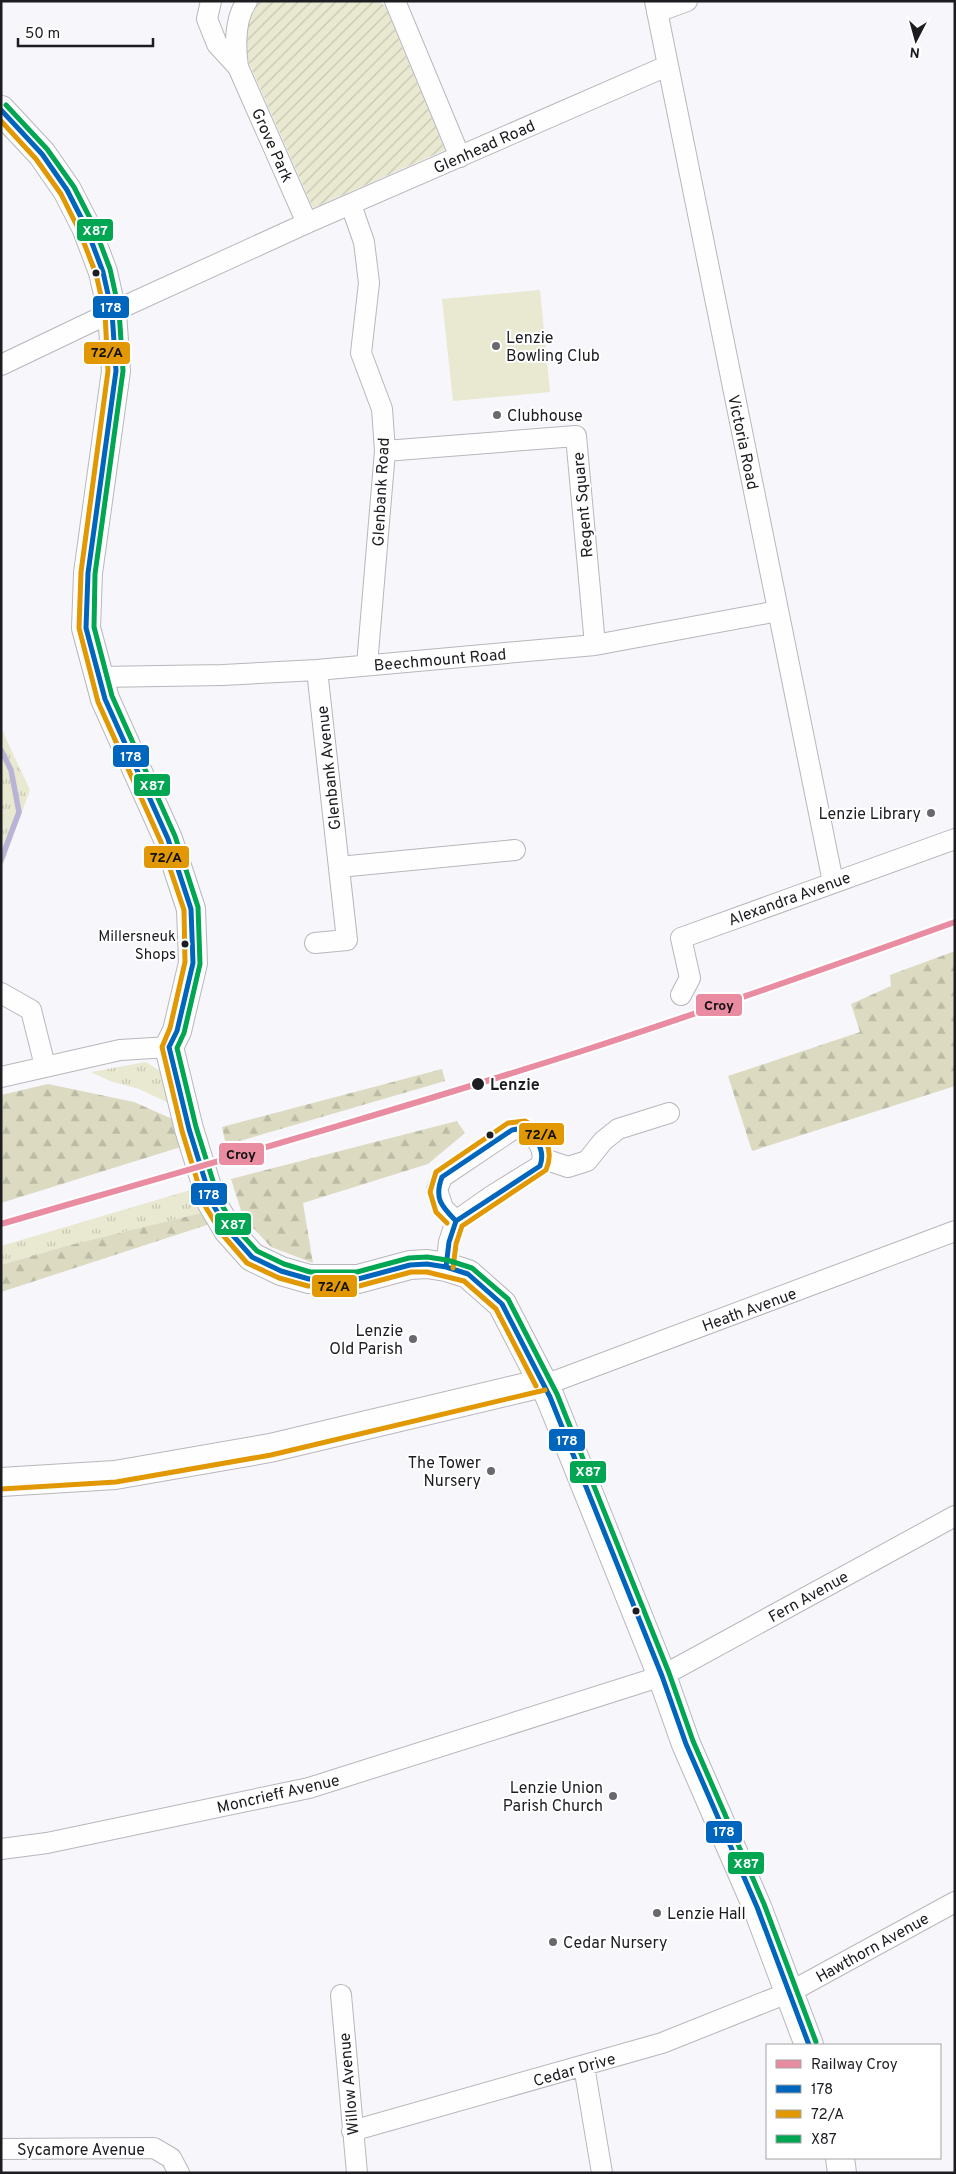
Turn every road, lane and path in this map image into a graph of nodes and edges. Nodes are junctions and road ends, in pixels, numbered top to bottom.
1 (211, 1) edge
2 (247, 1) edge
3 (395, 1) edge
4 (687, 1) edge
5 (656, 7) edge
6 (238, 66) junction
7 (667, 66) junction
8 (1, 110) edge
9 (460, 157) junction
10 (351, 205) junction
11 (308, 222) junction
12 (112, 312) junction
13 (1, 364) edge
14 (385, 451) junction
15 (778, 611) junction
16 (595, 644) junction
17 (367, 665) junction
18 (317, 670) junction
19 (98, 677) junction
20 (955, 839) edge
21 (515, 850) dead end
22 (339, 867) junction
23 (833, 882) junction
24 (315, 943) dead end
25 (1, 992) edge
26 (681, 995) dead end
27 (168, 1047) junction
28 (45, 1066) junction
29 (1, 1077) edge
30 (669, 1113) dead end
31 (544, 1159) junction
32 (456, 1220) junction
33 (955, 1231) edge
34 (446, 1267) junction
35 (542, 1383) junction
36 (1, 1482) edge
37 (955, 1516) edge
38 (662, 1676) junction
39 (1, 1849) edge
40 (955, 1902) edge
41 (790, 1992) junction
42 (341, 1995) dead end
43 (809, 2044) edge
44 (584, 2066) junction
45 (352, 2131) junction
46 (1, 2149) edge
47 (840, 2159) edge
48 (179, 2173) edge
49 (357, 2173) edge
50 (602, 2173) edge
51 (842, 2173) edge

1 - 6 street, Grove Park
2 - 6 street, Grove Park
3 - 9 street
4 - 5 street
5 - 7 street, Victoria Road
6 - 11 street, Grove Park
7 - 9 street, Glenhead Road
7 - 15 street, Victoria Road
8 - 12 main road
9 - 10 street, Glenhead Road
10 - 11 street, Glenhead Road
10 - 14 street, Glenbank Road
11 - 12 street, Glenhead Road
12 - 13 street, Glenhead Road
12 - 19 main road
14 - 16 street, Regent Square
14 - 17 street, Glenbank Road
15 - 16 street, Beechmount Road
15 - 23 street, Victoria Road
16 - 17 street, Beechmount Road
17 - 18 street, Beechmount Road
18 - 19 street, Beechmount Road
18 - 22 street, Glenbank Avenue
19 - 27 main road
20 - 23 street, Alexandra Avenue
21 - 22 street
22 - 24 street, Glenbank Avenue
23 - 26 street, Alexandra Avenue
25 - 28 street
27 - 28 street
27 - 34 main road
28 - 29 street
30 - 31 street
31 - 32 street
31 - 32 street
32 - 34 street
33 - 35 street, Heath Avenue
34 - 35 main road
35 - 36 main road
35 - 38 main road
37 - 38 street, Fern Avenue
38 - 39 street, Moncrieff Avenue
38 - 41 main road
40 - 41 street, Hawthorn Avenue
41 - 43 main road
41 - 44 street, Cedar Drive
42 - 45 street, Willow Avenue
44 - 45 street, Cedar Drive
44 - 50 street
45 - 49 street, Willow Avenue
46 - 48 street, Sycamore Avenue
47 - 51 main road

